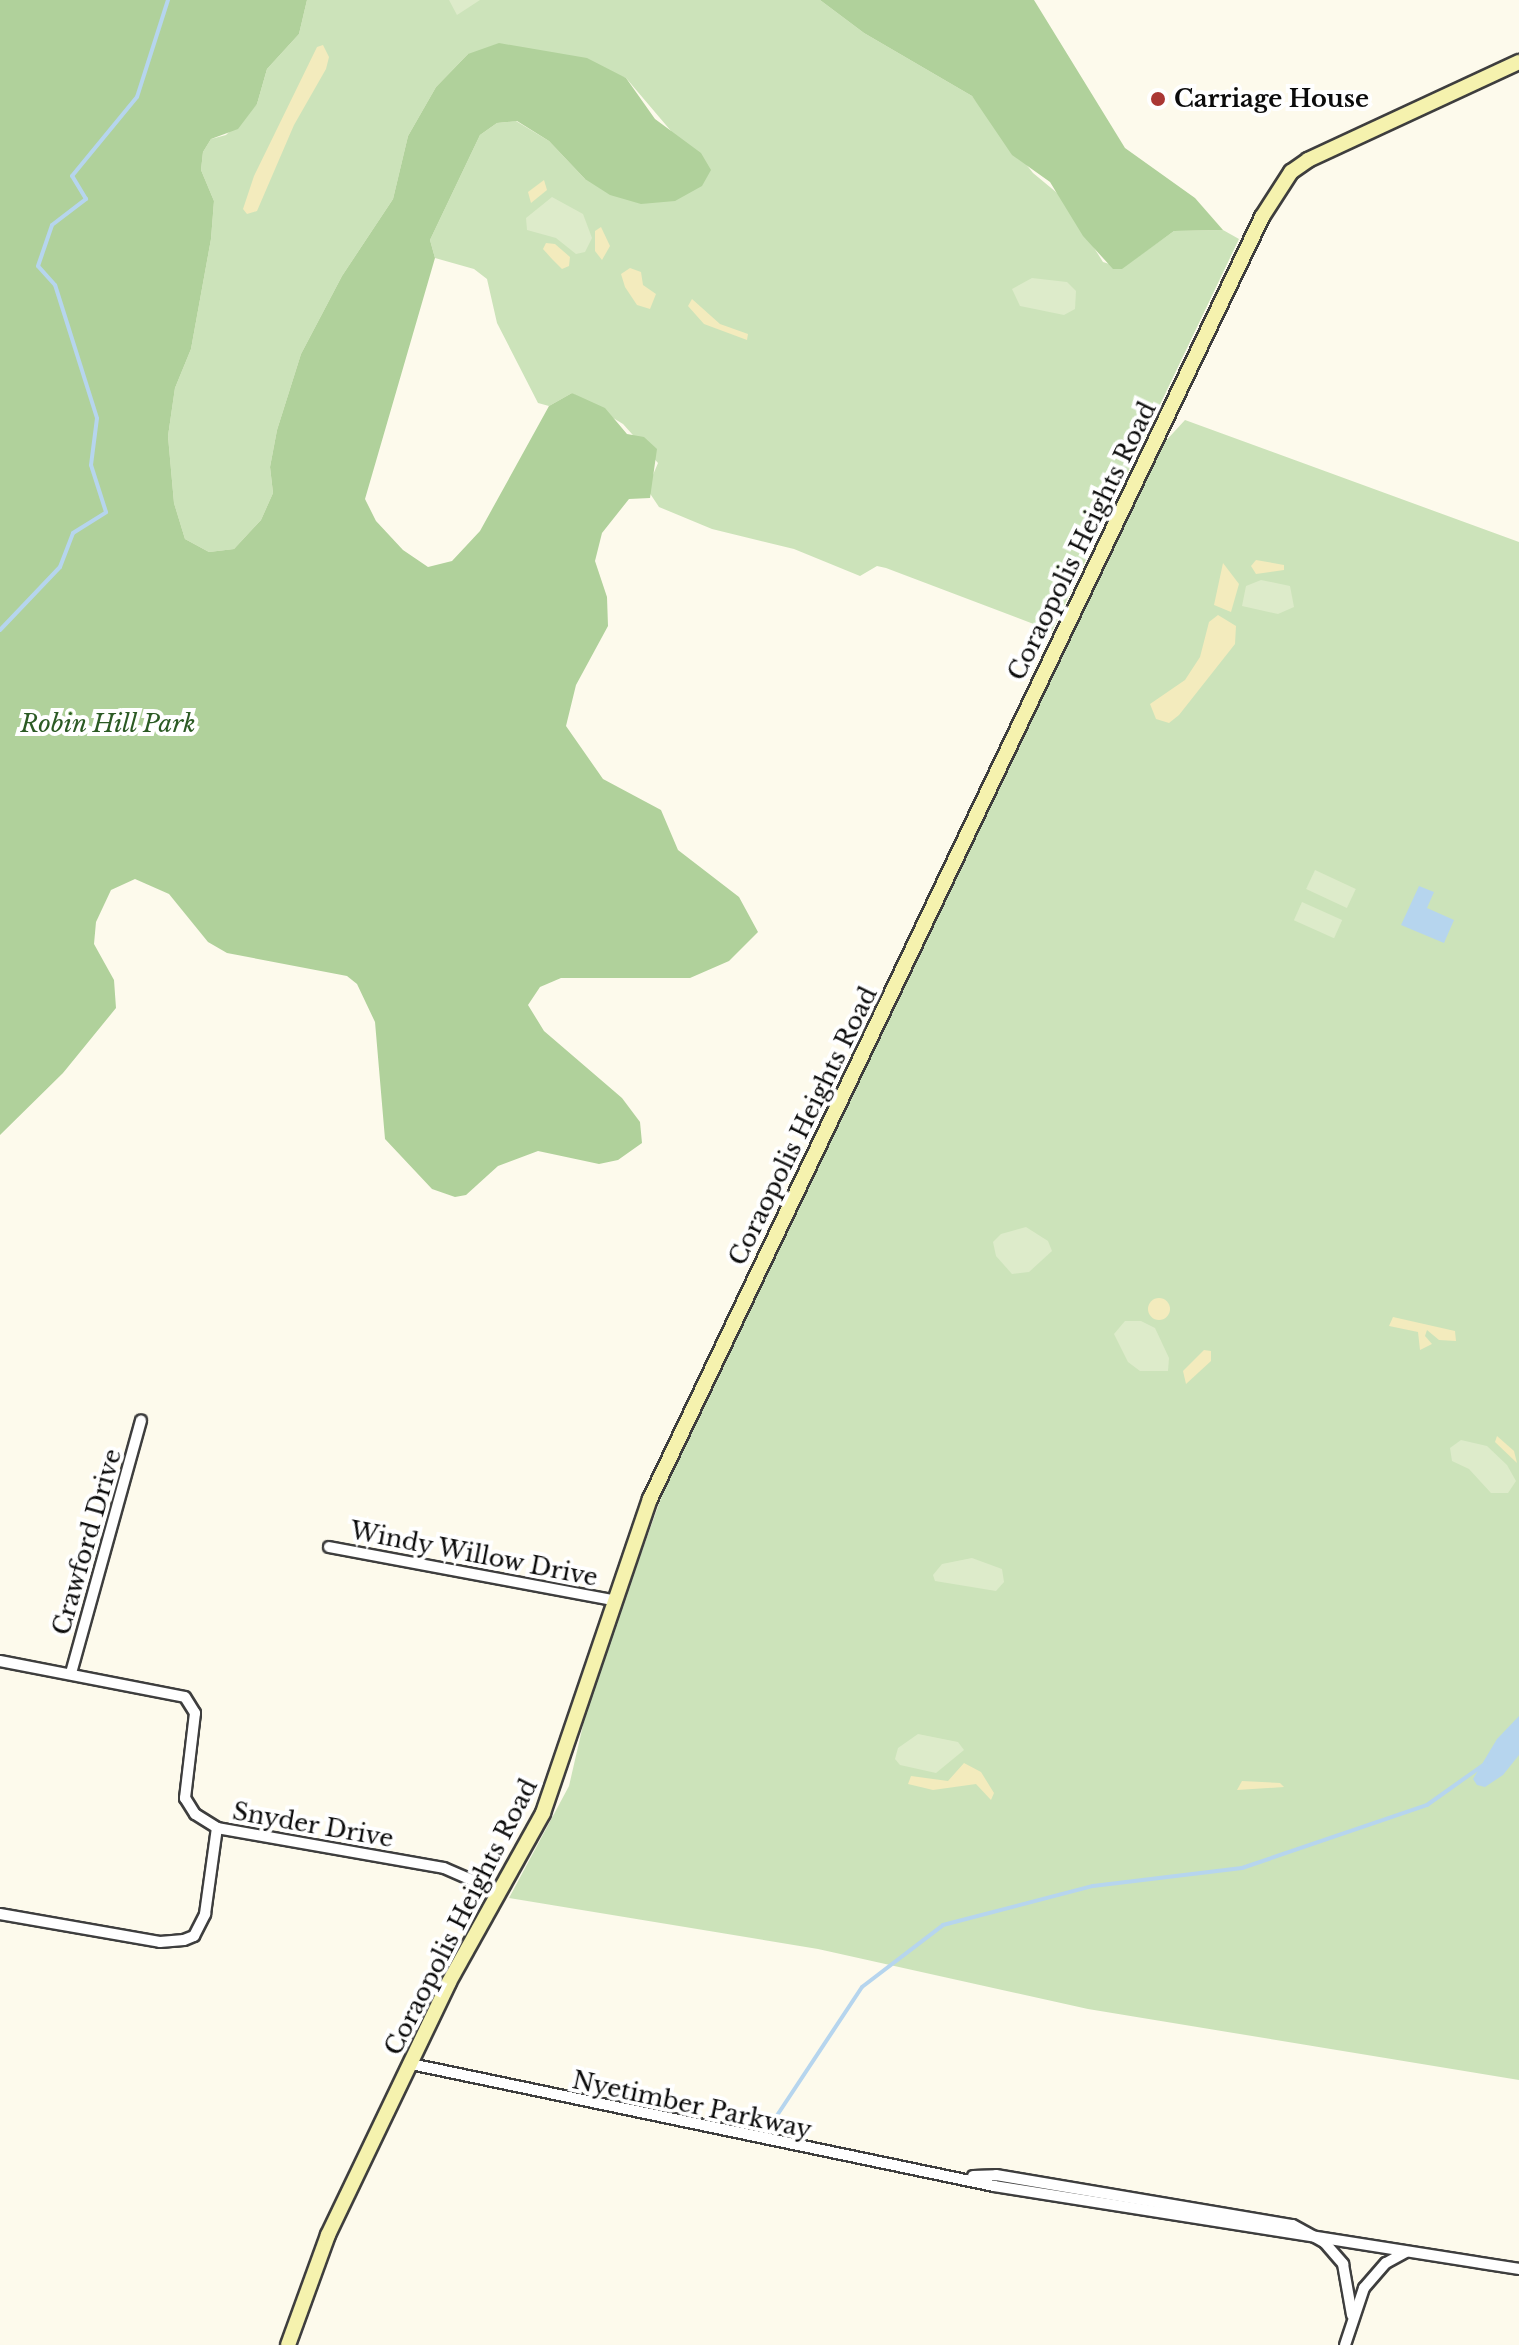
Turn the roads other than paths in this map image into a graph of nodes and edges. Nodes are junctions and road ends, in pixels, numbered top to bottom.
1 (1519, 62) edge
2 (141, 1421) dead end
3 (329, 1547) dead end
4 (612, 1600) junction
5 (0, 1661) edge
6 (71, 1673) junction
7 (217, 1828) junction
8 (497, 1891) junction
9 (0, 1914) edge
10 (411, 2064) junction
11 (1311, 2234) junction
12 (1406, 2252) junction
13 (1519, 2269) edge
14 (1352, 2315) junction
15 (288, 2345) edge
16 (1345, 2345) edge

1 - 4 street, Coraopolis Heights Road
2 - 6 street, Crawford Drive
3 - 4 street, Windy Willow Drive
4 - 8 street, Coraopolis Heights Road
5 - 6 street, Snyder Drive
6 - 7 street, Snyder Drive
7 - 8 street, Snyder Drive
7 - 9 street
8 - 10 street, Coraopolis Heights Road
10 - 11 street, Nyetimber Parkway
10 - 15 street, Coraopolis Heights Road
11 - 12 street, Nyetimber Parkway
11 - 14 street
12 - 13 street, Nyetimber Parkway
12 - 14 street
14 - 16 street

